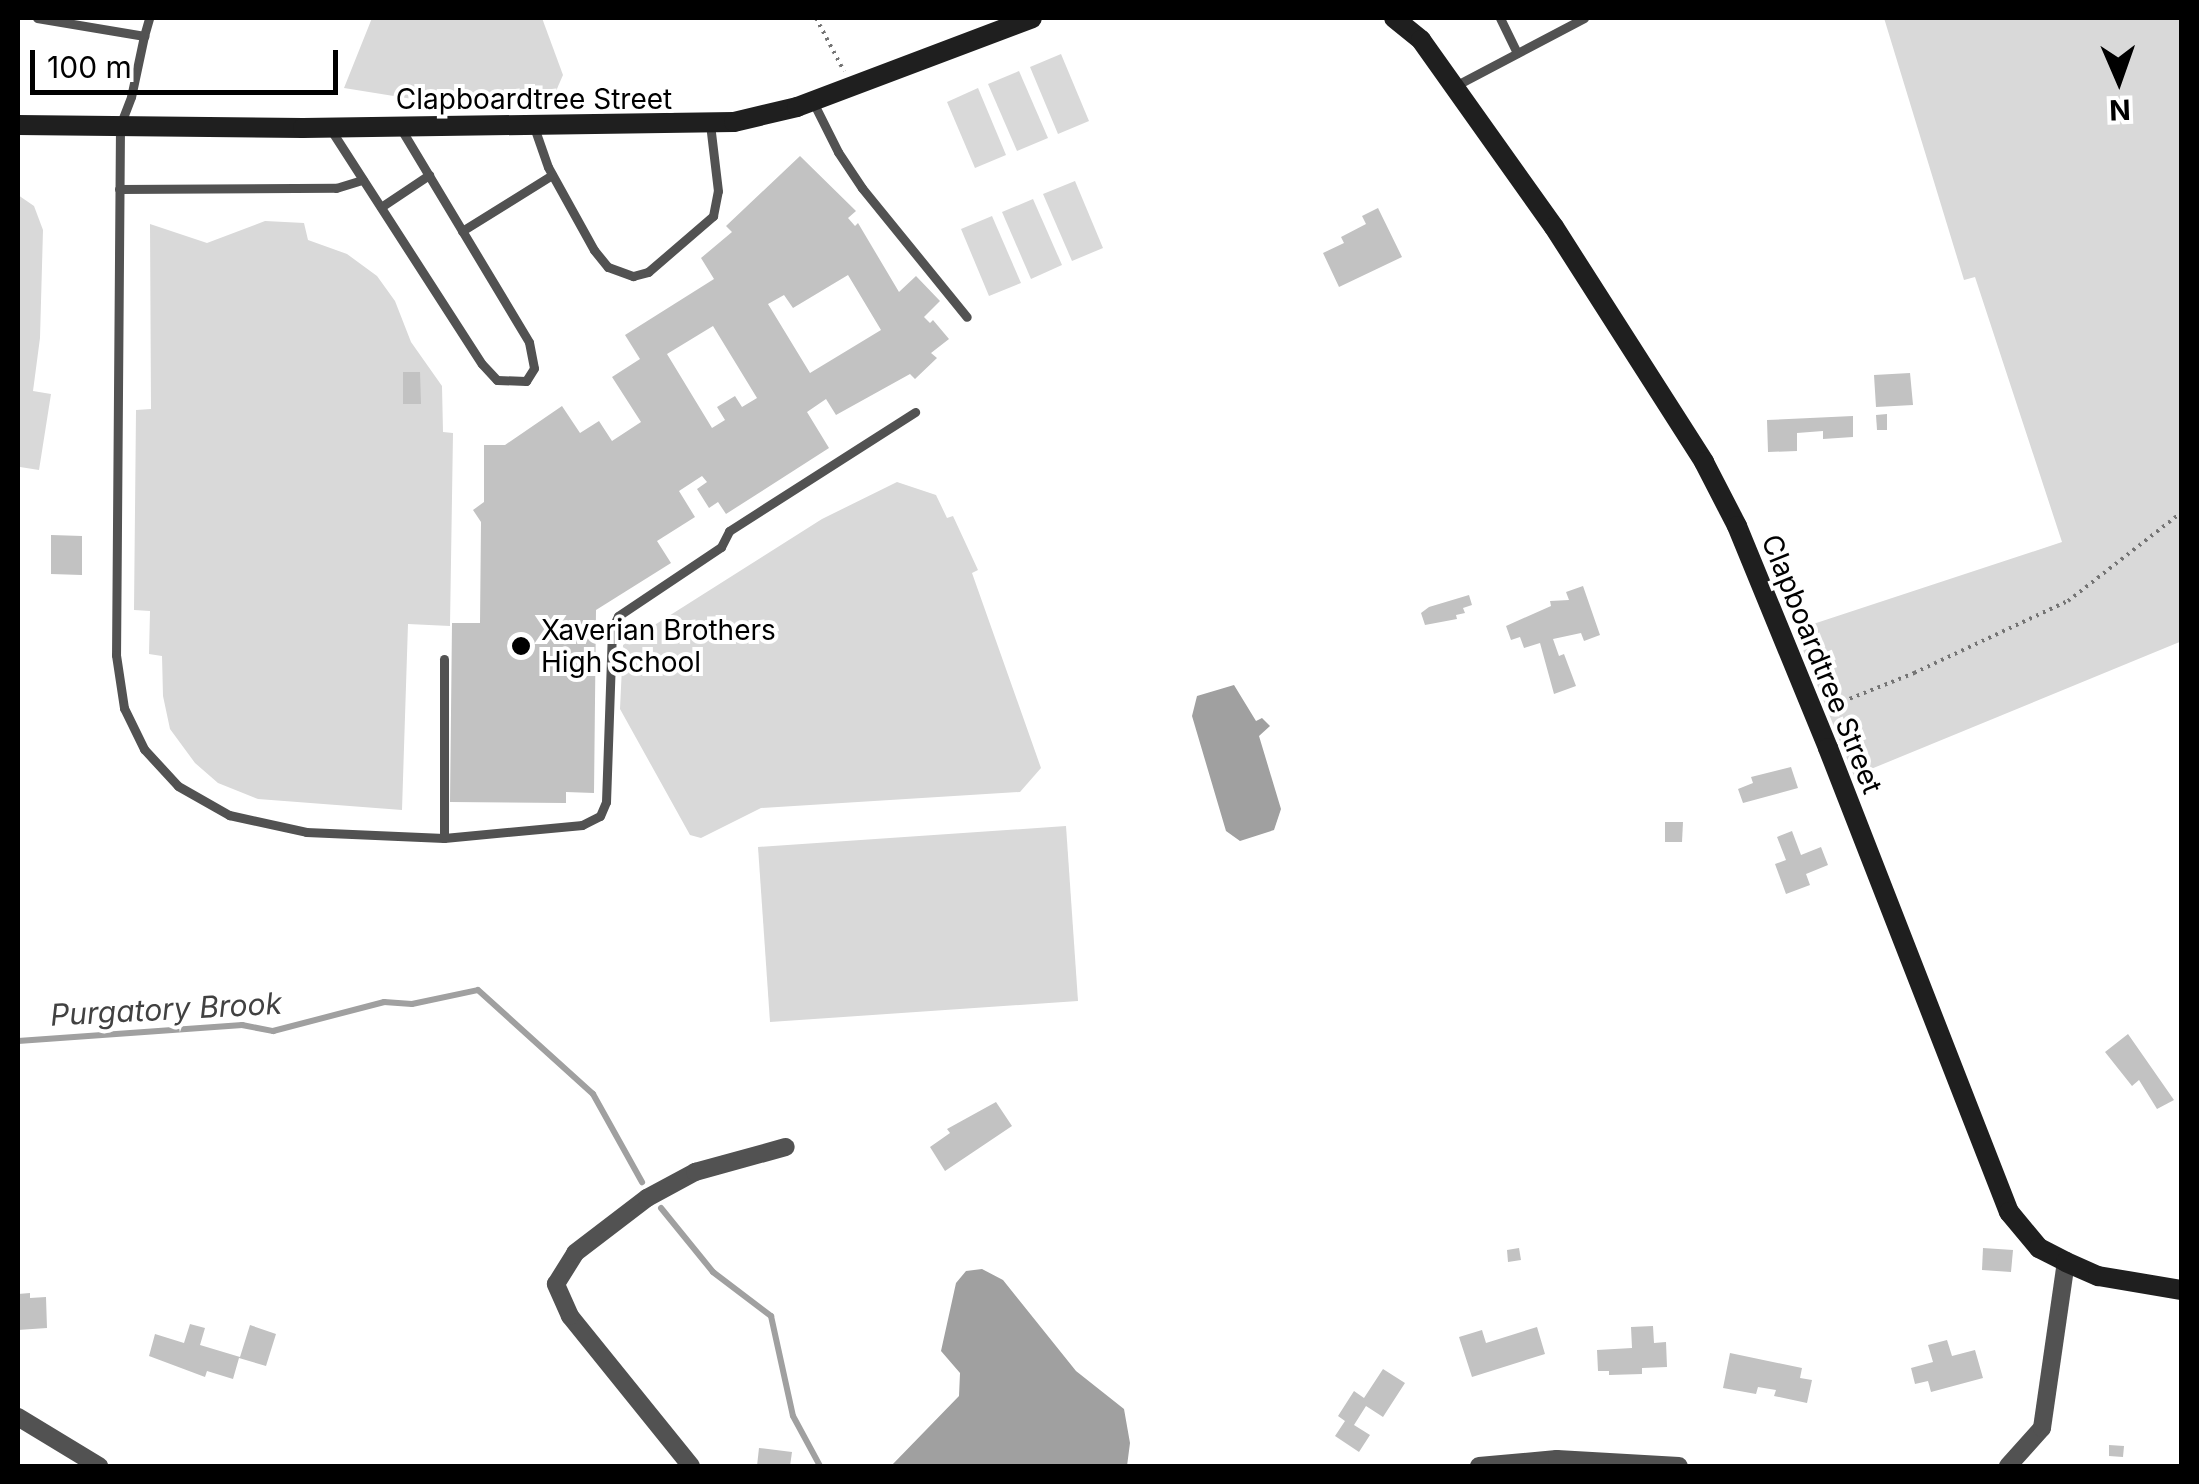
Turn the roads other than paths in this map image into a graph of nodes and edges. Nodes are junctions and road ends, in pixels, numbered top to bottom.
1 (37, 18) edge
2 (149, 18) edge
3 (1032, 18) edge
4 (1394, 18) edge
5 (1500, 18) edge
6 (1584, 18) edge
7 (71, 20) edge
8 (1568, 21) edge
9 (144, 36) junction
10 (1518, 53) junction
11 (1455, 86) junction
12 (813, 102) junction
13 (710, 124) junction
14 (18, 125) edge
15 (120, 126) junction
16 (534, 127) junction
17 (330, 128) junction
18 (400, 128) junction
19 (552, 175) junction
20 (429, 176) junction
21 (363, 180) junction
22 (119, 189) junction
23 (380, 207) junction
24 (462, 230) junction
25 (968, 318) dead end
26 (915, 412) dead end
27 (444, 660) dead end
28 (444, 838) junction
29 (786, 1147) dead end
30 (2066, 1262) junction
31 (2182, 1290) edge
32 (18, 1417) edge
33 (99, 1466) edge
34 (691, 1466) edge
35 (1480, 1466) edge
36 (1679, 1466) edge
37 (2008, 1466) edge

1 - 7 lane
2 - 9 lane
3 - 12 main road, Clapboardtree Street
4 - 11 main road, Clapboardtree Street
5 - 10 lane
6 - 8 lane
7 - 9 lane
8 - 10 lane
9 - 15 lane
10 - 11 lane
11 - 30 main road, Clapboardtree Street
12 - 13 main road, Clapboardtree Street
12 - 25 lane
13 - 16 main road, Clapboardtree Street
13 - 19 lane
14 - 15 main road, Clapboardtree Street
15 - 17 main road, Clapboardtree Street
15 - 22 lane
16 - 18 main road, Clapboardtree Street
16 - 19 lane
17 - 18 main road, Clapboardtree Street
17 - 21 lane
18 - 20 lane
19 - 24 lane
20 - 23 lane
20 - 24 lane
21 - 22 lane
21 - 23 lane
22 - 28 lane
23 - 24 lane
26 - 28 lane
27 - 28 lane
29 - 34 street
30 - 31 main road, Clapboardtree Street
30 - 37 street
32 - 33 street
35 - 36 street

